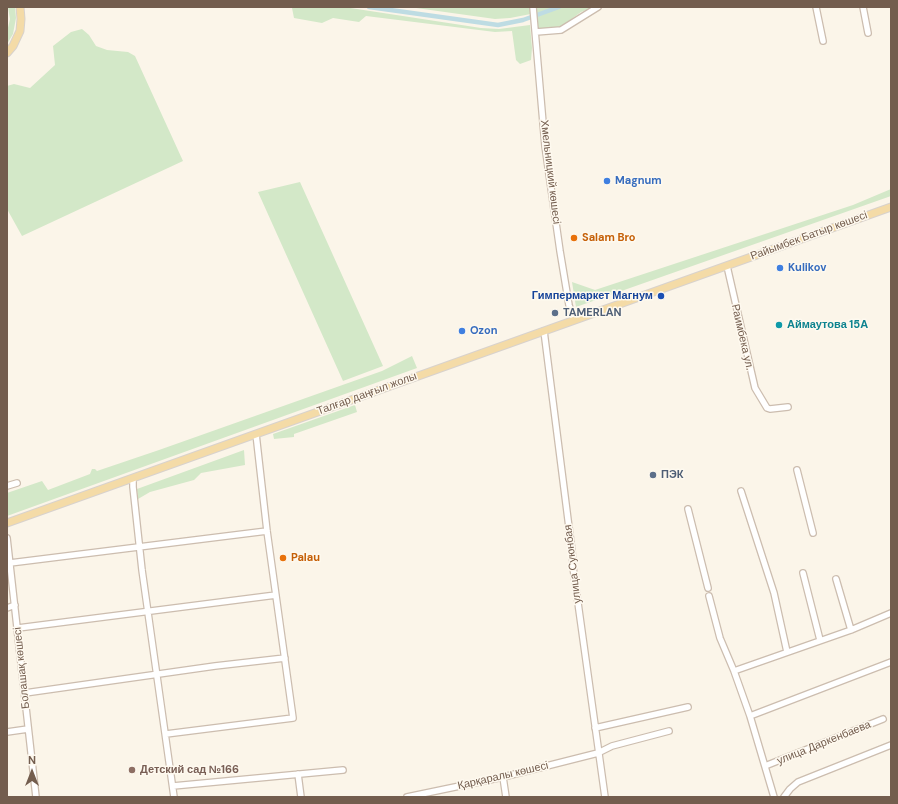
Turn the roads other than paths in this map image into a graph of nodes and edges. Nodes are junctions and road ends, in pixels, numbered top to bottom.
1 (20, 7) edge
2 (598, 7) edge
3 (816, 7) edge
4 (863, 7) edge
5 (533, 9) edge
6 (536, 32) junction
7 (868, 33) dead end
8 (823, 41) dead end
9 (7, 53) edge
10 (891, 207) edge
11 (727, 266) junction
12 (574, 320) junction
13 (544, 331) junction
14 (788, 407) dead end
15 (256, 434) junction
16 (797, 470) dead end
17 (133, 479) junction
18 (17, 483) dead end
19 (7, 486) edge
20 (741, 491) dead end
21 (688, 509) dead end
22 (7, 523) edge
23 (267, 531) junction
24 (813, 533) dead end
25 (7, 538) edge
26 (140, 547) junction
27 (10, 563) junction
28 (803, 573) dead end
29 (836, 579) dead end
30 (708, 588) dead end
31 (276, 594) junction
32 (710, 596) dead end
33 (15, 605) junction
34 (7, 608) edge
35 (148, 611) junction
36 (891, 613) edge
37 (18, 628) junction
38 (851, 630) junction
39 (820, 640) junction
40 (787, 652) junction
41 (285, 658) junction
42 (891, 662) edge
43 (734, 671) junction
44 (156, 674) junction
45 (24, 693) junction
46 (688, 707) dead end
47 (750, 716) junction
48 (883, 719) dead end
49 (595, 728) junction
50 (28, 729) junction
51 (669, 731) dead end
52 (7, 732) edge
53 (166, 734) junction
54 (891, 745) edge
55 (598, 753) junction
56 (765, 766) junction
57 (343, 770) dead end
58 (298, 774) junction
59 (502, 777) junction
60 (173, 786) junction
61 (432, 794) edge
62 (36, 797) edge
63 (174, 797) edge
64 (301, 797) edge
65 (406, 797) edge
66 (506, 797) edge
67 (605, 797) edge
68 (774, 797) edge
69 (784, 797) edge

1 - 9 main road
2 - 6 street
3 - 8 street
4 - 7 street
5 - 6 street, Хмельницкий көшесі
6 - 12 street, Хмельницкий көшесі
10 - 11 main road, Райымбек Батыр көшесі
11 - 12 main road, Талғар даңғыл жолы
11 - 14 street, Раимбека ул.
12 - 13 main road, Талғар даңғыл жолы
13 - 15 main road, Талғар даңғыл жолы
13 - 49 street, улица Суюнбая
15 - 17 main road, Талғар даңғыл жолы
15 - 23 street
16 - 24 street
17 - 22 main road, Талғар даңғыл жолы
17 - 26 street
18 - 19 street
20 - 40 street
21 - 30 street
23 - 26 street
23 - 31 street
25 - 27 street, Болашақ көшесі
26 - 27 street
26 - 35 street
27 - 33 street, Болашақ көшесі
28 - 39 street
29 - 38 street
31 - 35 street
31 - 41 street
32 - 43 street
33 - 34 street
33 - 37 street, Болашақ көшесі
35 - 37 street
35 - 44 street
36 - 38 street
37 - 45 street, Болашақ көшесі
38 - 39 street
39 - 40 street
40 - 43 street
41 - 44 street
41 - 53 street
42 - 47 street
43 - 47 street
44 - 45 street
44 - 53 street
45 - 50 street, Болашақ көшесі
46 - 49 street
47 - 56 street
48 - 56 street, улица Даркенбаева
49 - 55 street, улица Суюнбая
50 - 52 street
50 - 62 street, Болашақ көшесі
51 - 55 street, Қарқаралы көшесі
53 - 60 street
54 - 69 street
55 - 59 street, Қарқаралы көшесі
55 - 67 street, улица Суюнбая
56 - 68 street
57 - 58 street
58 - 60 street
58 - 64 street
59 - 61 street, Қарқаралы көшесі
59 - 66 street
60 - 63 street
61 - 65 street, Қарқаралы көшесі

